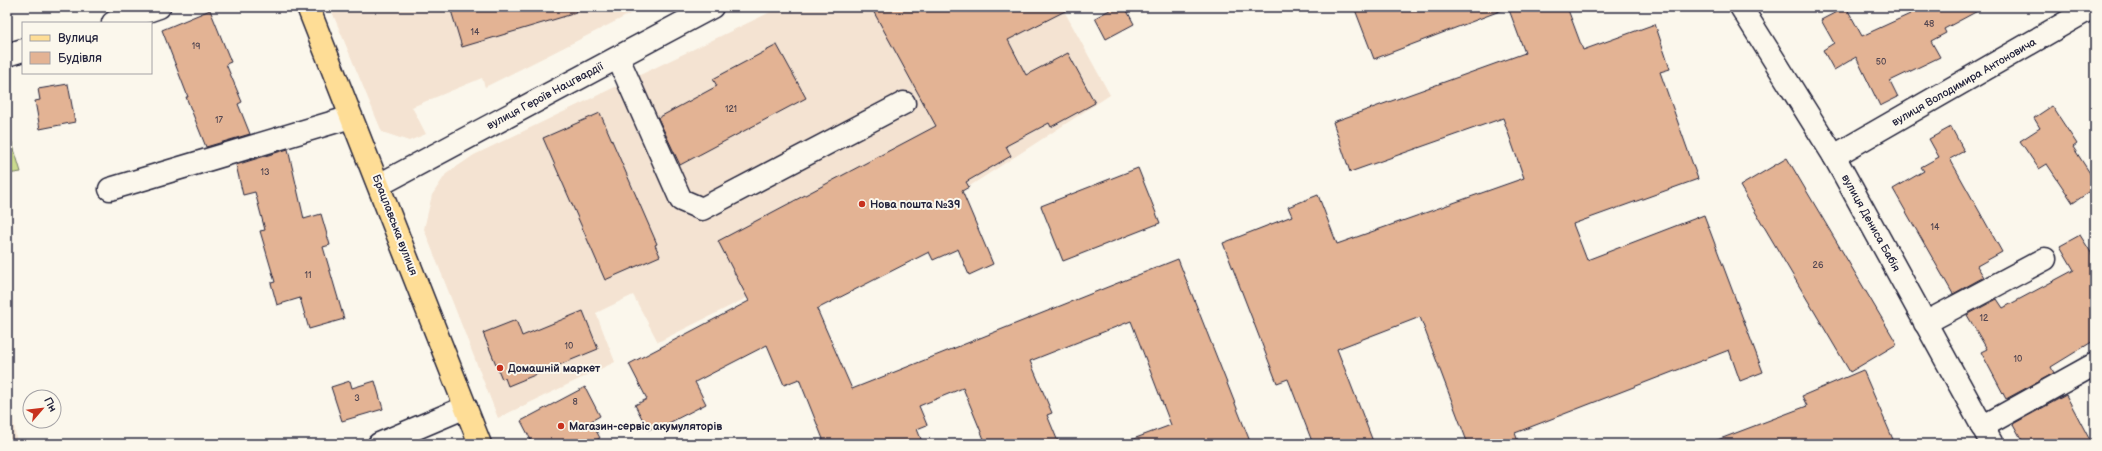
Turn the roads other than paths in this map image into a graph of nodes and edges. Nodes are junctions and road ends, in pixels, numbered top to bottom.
1 (159, 7) edge
2 (308, 7) edge
3 (712, 7) edge
4 (1741, 7) edge
5 (2093, 7) edge
6 (115, 22) edge
7 (22, 50) edge
8 (7, 54) edge
9 (618, 58) junction
10 (904, 103) dead end
11 (352, 116) junction
12 (1834, 156) junction
13 (379, 185) junction
14 (110, 189) dead end
15 (2045, 259) dead end
16 (1926, 323) junction
17 (2095, 364) edge
18 (466, 407) junction
19 (1987, 435) edge
20 (379, 444) edge
21 (480, 444) edge

1 - 6 street
2 - 11 main road, Брацлавська вулиця
3 - 9 street, вулиця Героїв Нацгвардії
4 - 12 street, вулиця Дениса Бабія
5 - 12 street, вулиця Володимира Антоновича
7 - 8 street
9 - 10 street
9 - 13 street, вулиця Героїв Нацгвардії
11 - 13 main road, Брацлавська вулиця
11 - 14 street
12 - 16 street, вулиця Дениса Бабія
13 - 18 main road, Брацлавська вулиця
15 - 16 street
16 - 19 street, вулиця Дениса Бабія
17 - 19 street
18 - 20 street
18 - 21 main road, Брацлавська вулиця

